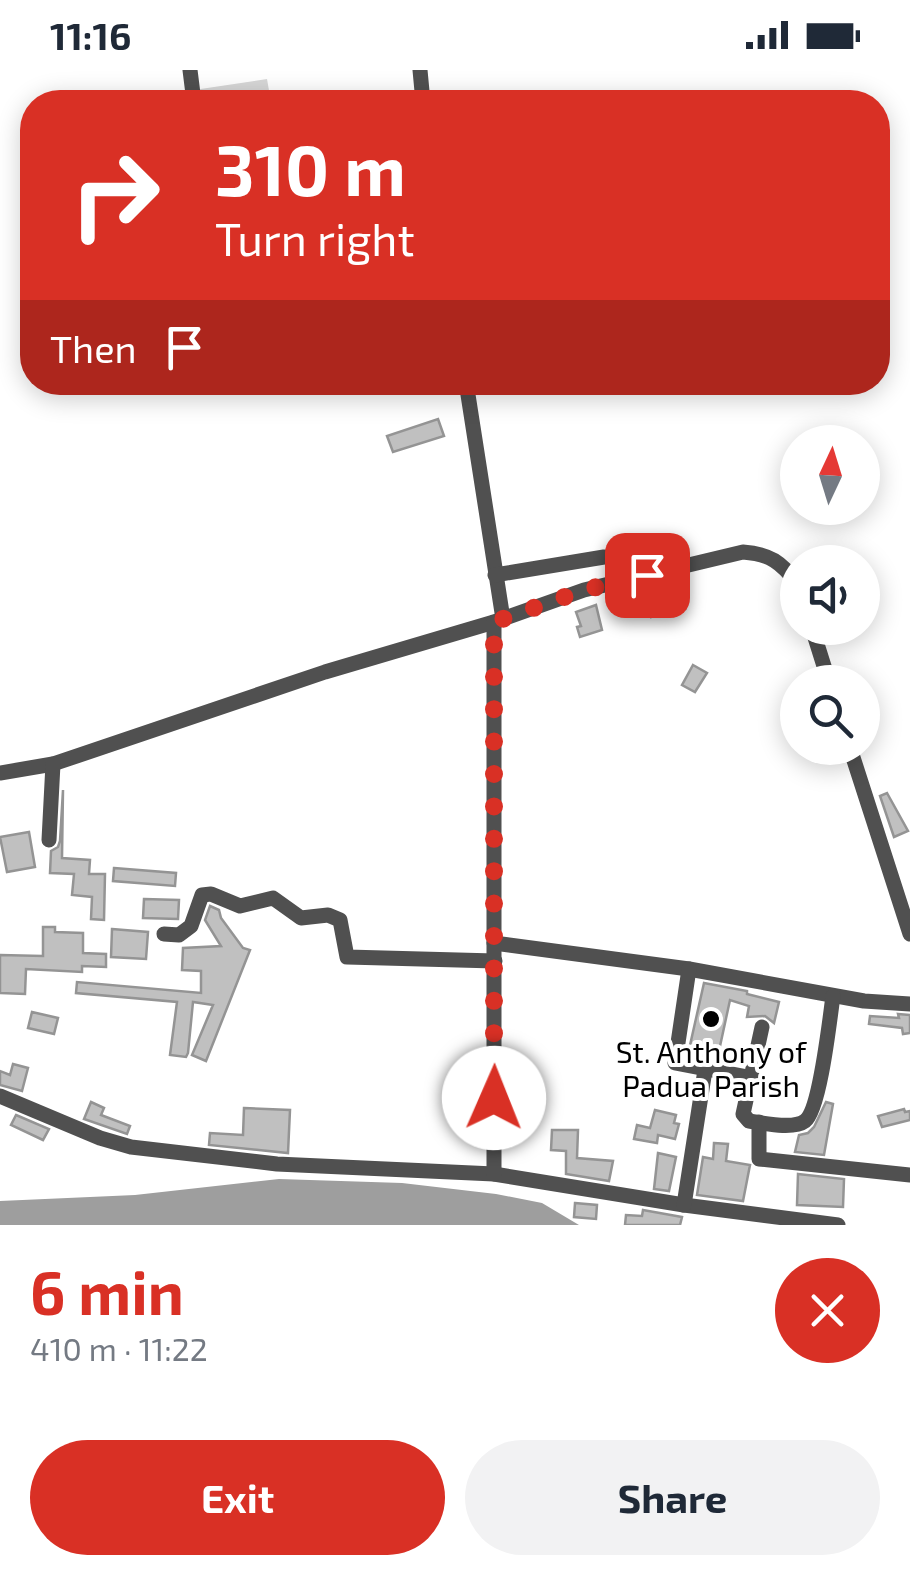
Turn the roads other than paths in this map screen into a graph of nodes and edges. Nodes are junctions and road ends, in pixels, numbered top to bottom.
1 (468, 395) edge
2 (604, 558) dead end
3 (780, 562) edge
4 (495, 575) junction
5 (498, 620) junction
6 (52, 764) junction
7 (855, 765) edge
8 (0, 773) edge
9 (49, 840) dead end
10 (164, 934) dead end
11 (910, 934) edge
12 (494, 942) junction
13 (495, 961) junction
14 (690, 970) junction
15 (833, 996) junction
16 (910, 1004) edge
17 (762, 1027) dead end
18 (706, 1070) junction
19 (753, 1078) junction
20 (0, 1096) edge
21 (758, 1122) junction
22 (494, 1174) junction
23 (910, 1175) edge
24 (688, 1206) junction
25 (689, 1225) edge
26 (838, 1225) edge

1 - 4 street
2 - 4 street
3 - 5 street
4 - 5 street
5 - 6 street
5 - 12 street
6 - 8 street
6 - 9 street
7 - 11 street
10 - 13 street
12 - 13 street
12 - 14 street
13 - 22 street
14 - 15 street
14 - 18 street
15 - 16 street
15 - 21 street
17 - 19 street
18 - 19 street
18 - 24 street
19 - 21 street
20 - 22 street
21 - 23 street
22 - 24 street
24 - 25 street
24 - 26 street

